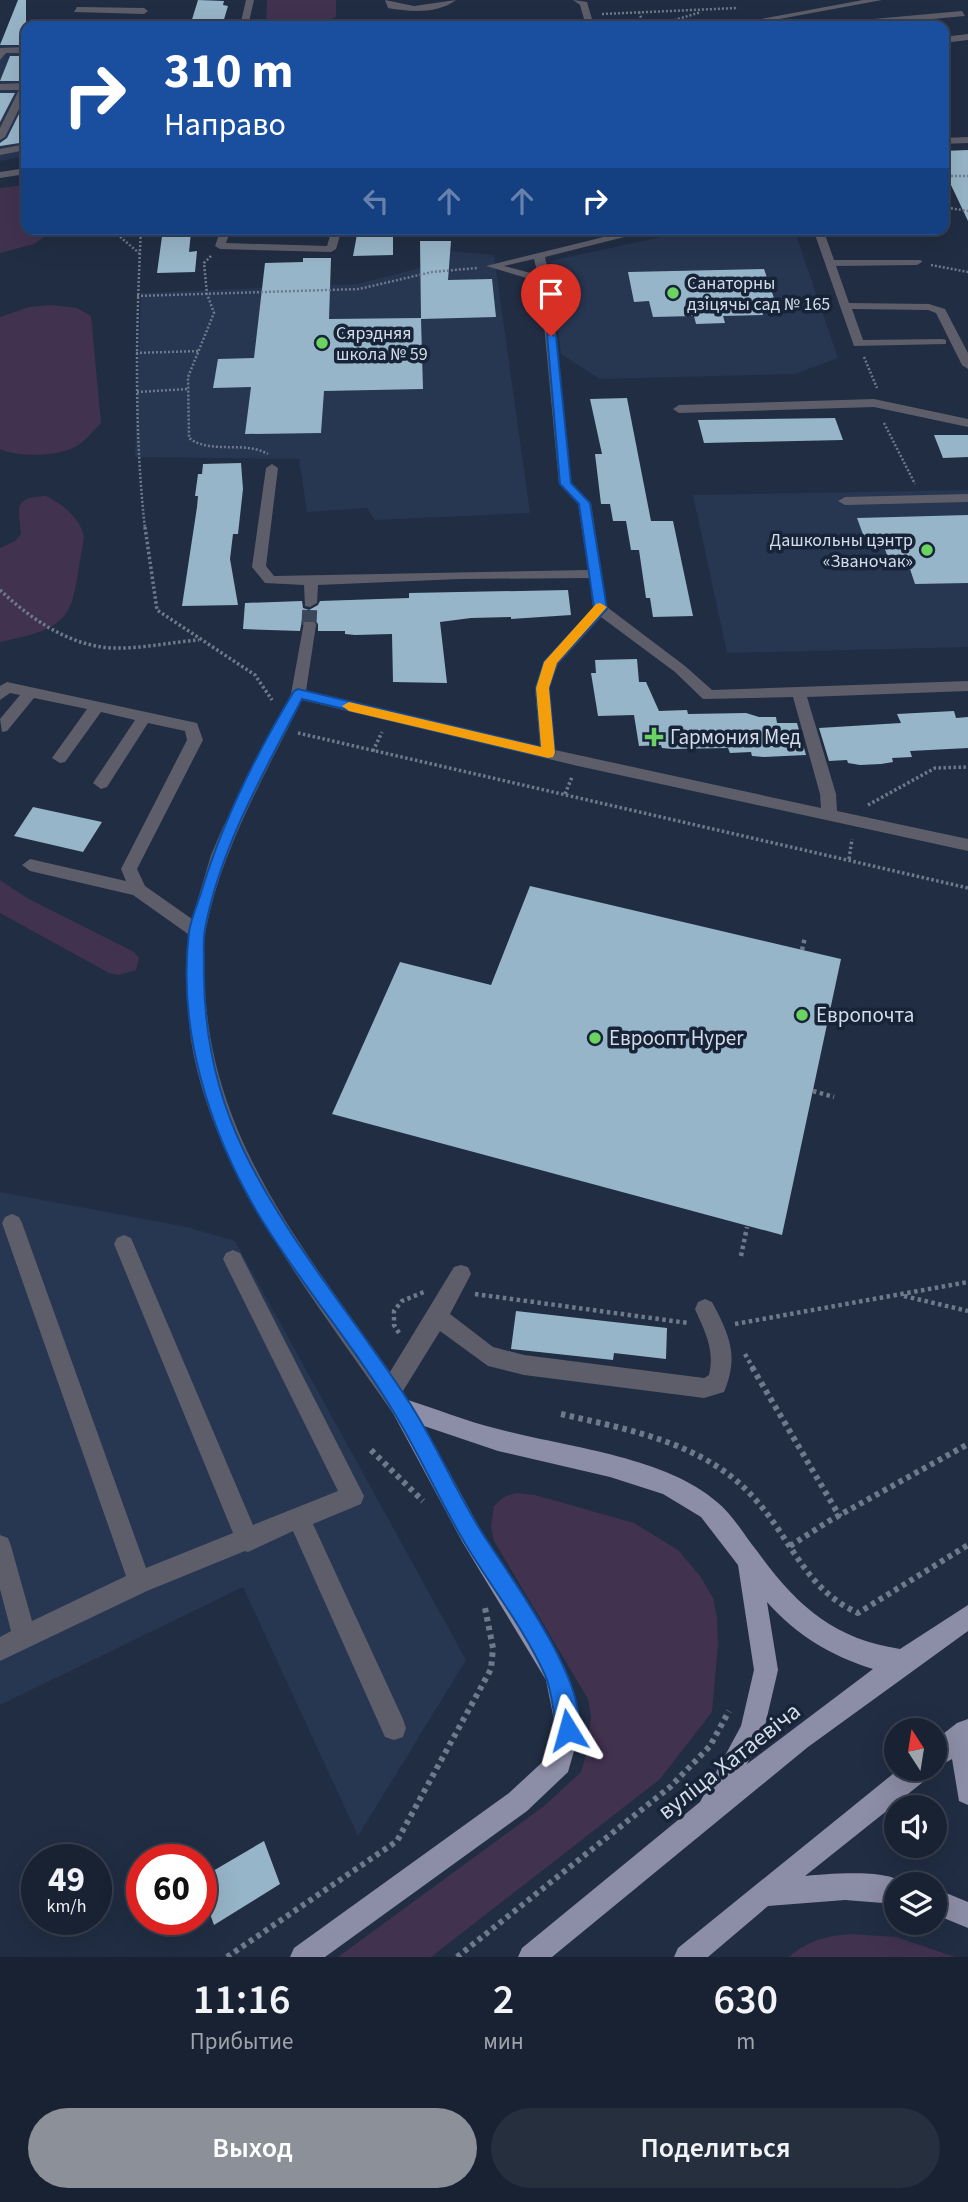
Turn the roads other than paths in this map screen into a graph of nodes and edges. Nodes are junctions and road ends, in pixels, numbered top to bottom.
1 (149, 0) edge
2 (250, 0) edge
3 (389, 0) edge
4 (452, 0) edge
5 (579, 0) edge
6 (878, 0) edge
7 (77, 10) dead end
8 (962, 14) dead end
9 (775, 17) junction
10 (245, 21) edge
11 (589, 21) edge
12 (754, 21) edge
13 (783, 21) edge
14 (884, 21) edge
15 (968, 37) edge
16 (949, 39) edge
17 (21, 50) edge
18 (0, 57) edge
19 (0, 87) edge
20 (21, 87) edge
21 (21, 97) edge
22 (0, 137) edge
23 (968, 140) edge
24 (949, 141) edge
25 (21, 148) edge
26 (0, 152) edge
27 (21, 172) edge
28 (0, 175) edge
29 (224, 235) edge
30 (335, 235) edge
31 (625, 235) edge
32 (820, 235) edge
33 (539, 256) junction
34 (917, 262) road end
35 (830, 263) junction
36 (545, 280) junction
37 (845, 306) junction
38 (942, 342) dead end
39 (968, 365) edge
40 (679, 409) dead end
41 (968, 424) edge
42 (272, 468) road end
43 (968, 498) edge
44 (845, 500) dead end
45 (596, 574) junction
46 (310, 581) junction
47 (310, 603) tunnel mouth
48 (600, 609) junction
49 (309, 625) tunnel mouth
50 (968, 686) edge
51 (30, 692) junction
52 (799, 693) junction
53 (298, 694) junction
54 (0, 695) edge
55 (97, 707) junction
56 (144, 717) junction
57 (2, 727) dead end
58 (548, 753) junction
59 (60, 758) dead end
60 (101, 783) dead end
61 (829, 814) junction
62 (968, 845) edge
63 (30, 865) dead end
64 (138, 890) junction
65 (197, 931) junction
66 (12, 1223) dead end
67 (124, 1244) dead end
68 (233, 1259) dead end
69 (457, 1282) road end
70 (437, 1317) junction
71 (719, 1320) road end
72 (397, 1399) junction
73 (299, 1519) junction
74 (248, 1541) junction
75 (0, 1546) edge
76 (749, 1560) junction
77 (140, 1583) junction
78 (968, 1617) edge
79 (24, 1635) junction
80 (0, 1649) edge
81 (901, 1661) junction
82 (394, 1728) dead end
83 (967, 1732) edge
84 (947, 1747) edge
85 (903, 1782) edge
86 (968, 1792) edge
87 (706, 1815) junction
88 (884, 1890) edge
89 (762, 1894) junction
90 (947, 1906) edge
91 (968, 1915) edge
92 (303, 1957) edge
93 (531, 1957) edge
94 (687, 1957) edge

1 - 7 street
2 - 10 street
3 - 4 street
5 - 11 street
6 - 9 street
8 - 14 street
9 - 12 street
9 - 13 street
15 - 16 street
17 - 18 street
19 - 20 street
21 - 22 street
23 - 24 street
25 - 26 street
27 - 28 street
29 - 30 street
31 - 33 street
32 - 35 street
33 - 36 street
33 - 36 street
34 - 35 street
35 - 37 street
36 - 45 street
37 - 38 street
37 - 39 street
40 - 41 street
42 - 46 street
43 - 44 street
45 - 46 street
45 - 48 street
46 - 47 street
48 - 52 street
48 - 58 street
49 - 53 street
50 - 52 street
51 - 54 street
51 - 55 street
51 - 57 street
52 - 61 street
53 - 58 street
53 - 65 street
55 - 56 street
55 - 59 street
56 - 60 street
56 - 64 street
58 - 61 street
61 - 62 street
63 - 64 street
64 - 65 street
65 - 72 street
66 - 77 street
67 - 74 street
68 - 73 street
69 - 70 street
70 - 71 street
70 - 72 street
72 - 76 main road
72 - 92 main road
73 - 74 street
73 - 82 street
74 - 77 street
75 - 79 street
76 - 81 main road
76 - 87 main road
77 - 79 street
78 - 81 main road, вуліца Хатаевіча
79 - 80 street
81 - 87 main road, вуліца Хатаевіча
83 - 84 main road
83 - 86 main road
85 - 89 main road
87 - 93 main road, вуліца Хатаевіча
88 - 89 main road
89 - 94 main road
90 - 91 main road

